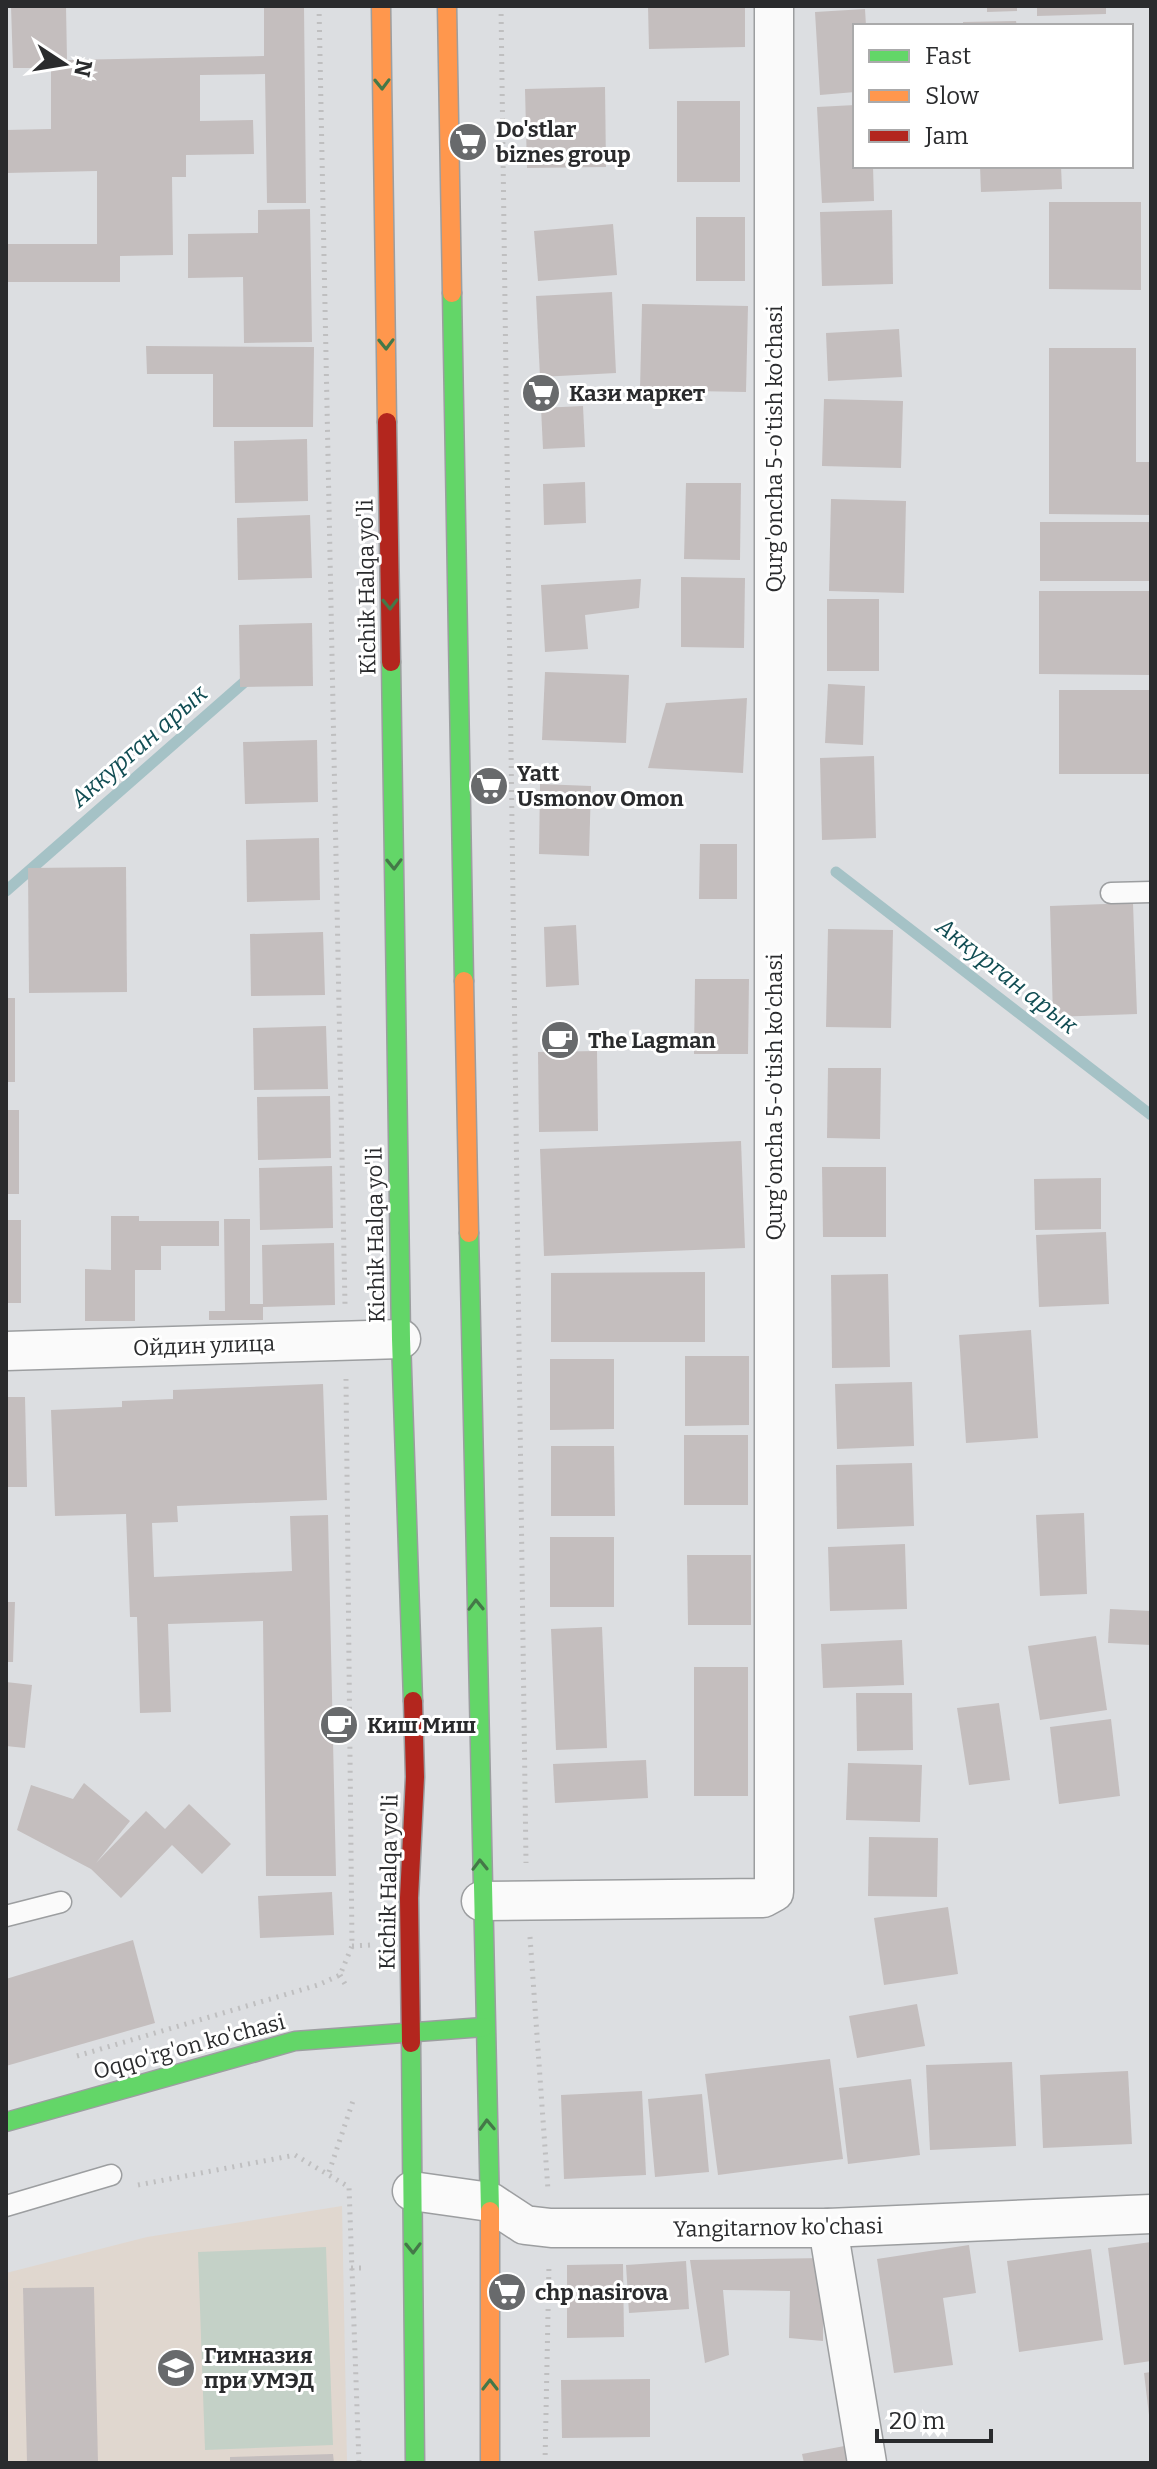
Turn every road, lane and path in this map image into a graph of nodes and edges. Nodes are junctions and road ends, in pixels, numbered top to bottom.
1 (319, 6) edge
2 (381, 6) edge
3 (447, 6) edge
4 (501, 6) edge
5 (774, 6) edge
6 (1151, 892) edge
7 (1111, 893) dead end
8 (401, 1339) junction
9 (346, 1341) junction
10 (6, 1351) edge
11 (527, 1898) junction
12 (481, 1901) junction
13 (61, 1902) dead end
14 (6, 1916) edge
15 (374, 1945) dead end
16 (352, 1946) junction
17 (340, 1975) junction
18 (345, 1984) dead end
19 (484, 2027) junction
20 (410, 2030) junction
21 (65, 2060) dead end
22 (354, 2098) dead end
23 (6, 2122) edge
24 (329, 2173) junction
25 (111, 2175) dead end
26 (128, 2187) dead end
27 (412, 2191) junction
28 (490, 2202) junction
29 (6, 2206) edge
30 (1151, 2214) edge
31 (551, 2228) junction
32 (828, 2228) junction
33 (351, 2268) junction
34 (365, 2268) dead end
35 (359, 2463) edge
36 (415, 2463) edge
37 (490, 2463) edge
38 (545, 2463) edge
39 (867, 2463) edge

1 - 9 path
2 -> 8 main road, Kichik Halqa yo'li
12 -> 3 main road
4 - 11 path
5 - 11 street, Qurg'oncha 5-o'tish ko'chasi
6 - 7 lane
8 - 9 street, Ойдин улица
8 - 20 main road, Kichik Halqa yo'li
9 - 10 street, Ойдин улица
9 - 16 path
11 - 12 street, Qurg'oncha 5-o'tish ko'chasi
11 - 31 path
12 - 19 main road
13 - 14 lane
15 - 16 path
16 - 17 path
17 - 18 path
17 - 21 path
19 - 20 main road, Oqqo'rg'on ko'chasi
28 -> 19 main road
20 - 23 main road, Oqqo'rg'on ko'chasi
20 - 27 main road, Kichik Halqa yo'li
22 - 24 path
24 - 26 path
24 - 33 path
25 - 29 lane
27 - 28 street, Yangitarnov ko'chasi
27 -> 36 main road, Kichik Halqa yo'li
28 - 31 street, Yangitarnov ko'chasi
37 -> 28 main road
30 - 32 street, Yangitarnov ko'chasi
31 - 32 street, Yangitarnov ko'chasi
31 - 38 path
32 - 39 street
33 - 34 path
33 - 35 path

